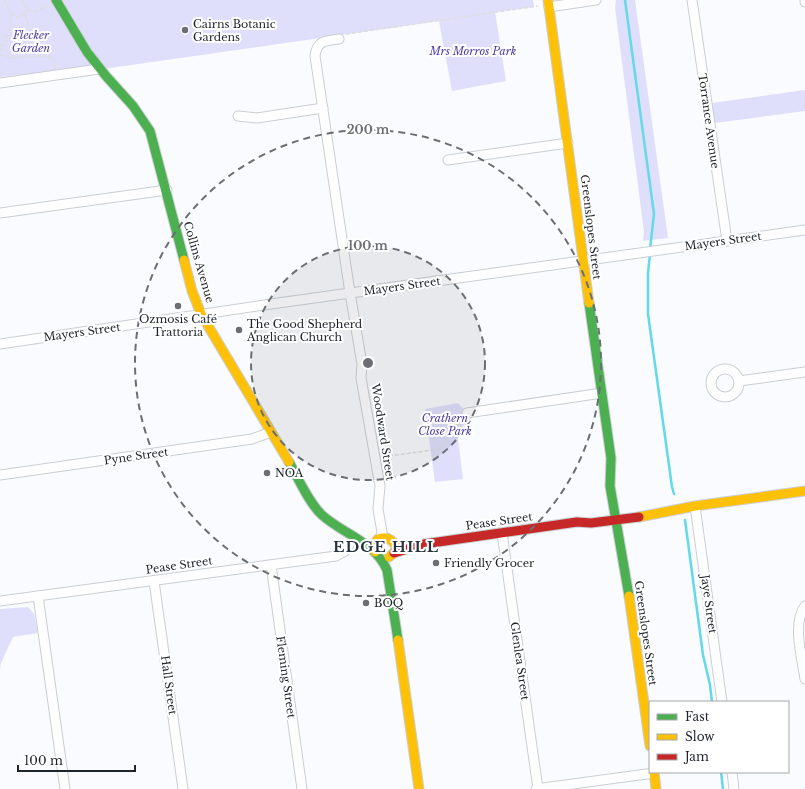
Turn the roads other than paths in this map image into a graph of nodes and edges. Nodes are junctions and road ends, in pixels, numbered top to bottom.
1 (56, 0) edge
2 (596, 0) edge
3 (692, 0) edge
4 (549, 4) edge
5 (339, 39) road end
6 (99, 69) junction
7 (0, 82) edge
8 (323, 108) junction
9 (238, 116) dead end
10 (568, 143) junction
11 (448, 160) dead end
12 (166, 190) junction
13 (0, 213) edge
14 (805, 230) edge
15 (726, 241) junction
16 (583, 261) junction
17 (350, 293) junction
18 (202, 314) junction
19 (0, 344) edge
20 (805, 372) edge
21 (739, 381) dead end
22 (602, 393) junction
23 (467, 413) road end
24 (271, 432) junction
25 (0, 475) edge
26 (805, 490) edge
27 (695, 506) junction
28 (619, 515) junction
29 (502, 533) junction
30 (354, 538) junction
31 (379, 538) junction
32 (394, 541) junction
33 (424, 544) junction
34 (377, 554) junction
35 (393, 554) junction
36 (271, 565) junction
37 (154, 581) junction
38 (390, 586) junction
39 (38, 596) junction
40 (0, 601) edge
41 (805, 606) edge
42 (805, 679) edge
43 (722, 701) edge
44 (649, 739) edge
45 (649, 773) edge
46 (654, 773) edge
47 (732, 773) edge
48 (65, 789) edge
49 (183, 789) edge
50 (302, 789) edge
51 (419, 789) edge
52 (537, 789) edge
53 (656, 789) edge
54 (734, 789) edge

1 - 6 street, Collins Avenue
2 - 4 street
3 - 15 street, Torrance Avenue
4 - 10 street, Greenslopes Street
5 - 8 street, Woodward Street
6 - 7 street
6 - 12 street, Collins Avenue
8 - 9 street
8 - 17 street, Woodward Street
10 - 11 street
10 - 16 street, Greenslopes Street
12 - 13 street
12 - 18 street, Collins Avenue
14 - 15 street, Mayers Street
15 - 16 street, Mayers Street
16 - 17 street, Mayers Street
16 - 22 street, Greenslopes Street
17 - 18 street, Mayers Street
17 - 31 street, Woodward Street
18 - 19 street, Mayers Street
18 - 24 street, Collins Avenue
20 - 21 street
22 - 23 street
22 - 28 street, Greenslopes Street
24 - 25 street, Pyne Street
24 - 30 street, Collins Avenue
26 - 27 street, Pease Street
27 - 28 street, Pease Street
27 - 43 street, Jaye Street
28 - 29 street, Pease Street
28 - 44 street, Greenslopes Street
29 - 33 street, Pease Street
29 - 52 street, Glenlea Street
30 - 31 street
30 - 34 street, Collins Avenue
30 - 36 street, Pease Street
31 - 32 street
31 - 34 street
32 - 33 street, Pease Street
32 - 35 street
33 - 35 street, Pease Street
34 - 35 street
34 - 38 street
35 - 38 street
36 - 37 street, Pease Street
36 - 50 street, Fleming Street
37 - 39 street, Pease Street
37 - 49 street, Hall Street
38 - 51 street
39 - 40 street, Pease Street
39 - 48 street
41 - 42 street
45 - 52 street
46 - 53 street
47 - 54 street

